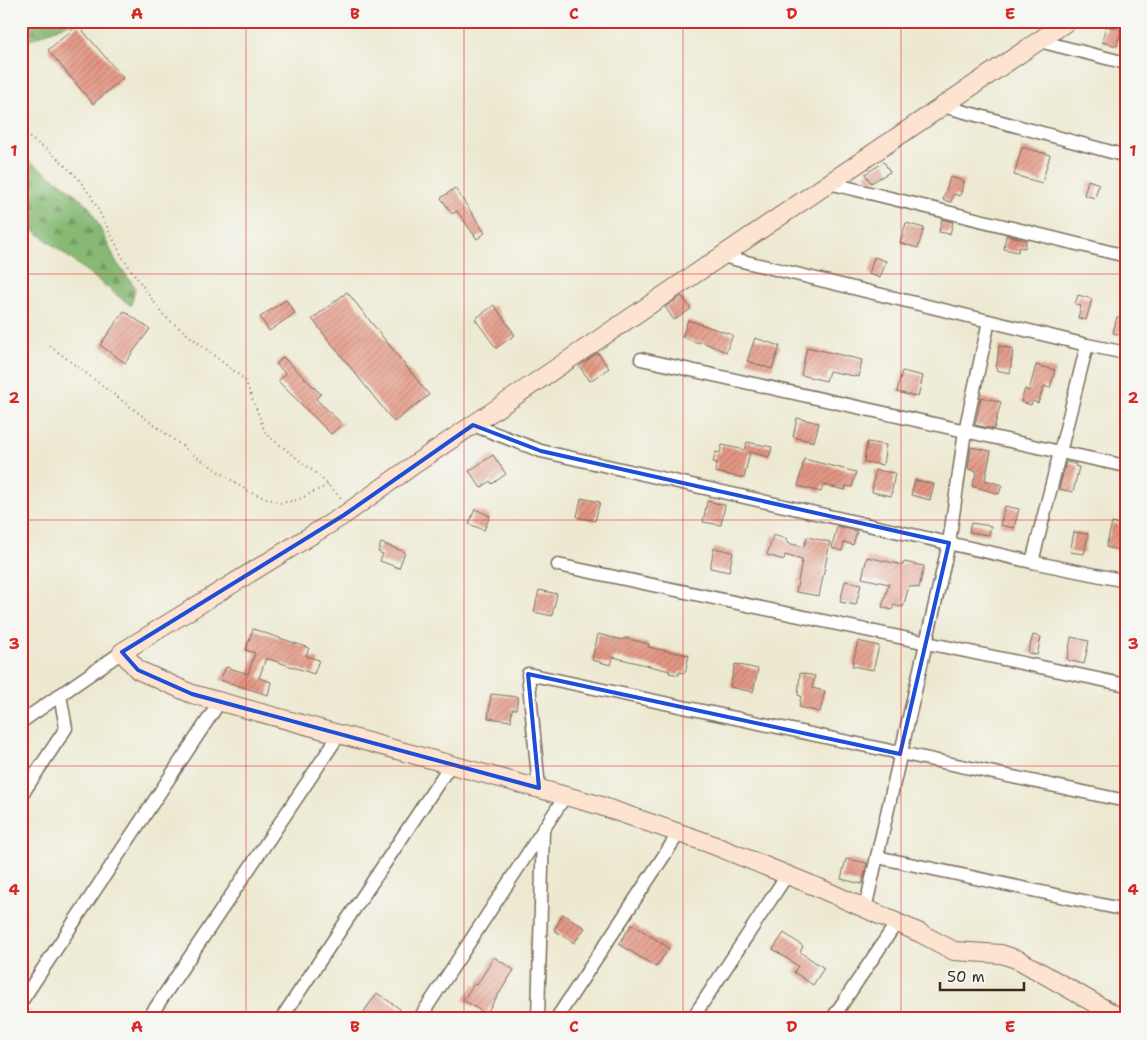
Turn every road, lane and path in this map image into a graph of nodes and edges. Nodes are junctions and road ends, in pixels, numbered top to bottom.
1 (1068, 21) edge
2 (1038, 41) junction
3 (1126, 63) edge
4 (943, 106) junction
5 (21, 132) edge
6 (1126, 156) edge
7 (829, 184) junction
8 (722, 256) junction
9 (1126, 256) edge
10 (989, 322) junction
11 (1087, 345) junction
12 (50, 346) dead end
13 (1126, 353) edge
14 (641, 359) dead end
15 (473, 425) junction
16 (965, 431) junction
17 (1060, 452) junction
18 (1126, 466) edge
19 (328, 485) junction
20 (352, 509) junction
21 (949, 543) junction
22 (1032, 562) junction
23 (558, 565) dead end
24 (1126, 581) edge
25 (925, 643) junction
26 (122, 652) junction
27 (1126, 686) edge
28 (60, 695) junction
29 (219, 703) junction
30 (21, 722) edge
31 (339, 735) junction
32 (900, 754) junction
33 (451, 764) junction
34 (539, 788) junction
35 (566, 795) junction
36 (21, 796) edge
37 (1126, 801) edge
38 (544, 830) junction
39 (679, 833) junction
40 (877, 857) junction
41 (787, 875) junction
42 (865, 908) junction
43 (1126, 910) edge
44 (896, 922) junction
45 (21, 1002) edge
46 (148, 1019) edge
47 (281, 1019) edge
48 (419, 1019) edge
49 (538, 1019) edge
50 (556, 1019) edge
51 (692, 1019) edge
52 (832, 1019) edge
53 (1122, 1019) edge

1 - 2 street
2 - 3 street
2 - 4 street
4 - 6 street
4 - 7 street
5 - 19 path
7 - 8 street
7 - 9 street
8 - 10 street
8 - 15 street
10 - 11 street
10 - 16 street
11 - 13 street
11 - 17 street
12 - 19 path
14 - 16 street
15 - 20 street
15 - 21 street
16 - 17 street
16 - 21 street
17 - 18 street
17 - 22 street
19 - 20 path
20 - 26 street
21 - 22 street
21 - 25 street
22 - 24 street
23 - 25 street
25 - 27 street
25 - 32 street
26 - 28 street
26 - 29 street
28 - 30 street
28 - 36 street
29 - 31 street
29 - 45 street
31 - 33 street
31 - 46 street
32 - 34 street
32 - 37 street
32 - 40 street
33 - 34 street
33 - 47 street
34 - 35 street
35 - 38 street
35 - 39 street
38 - 48 street
38 - 49 street
39 - 41 street
39 - 50 street
40 - 42 street
40 - 43 street
41 - 42 street
41 - 51 street
42 - 44 street
44 - 52 street
44 - 53 street

